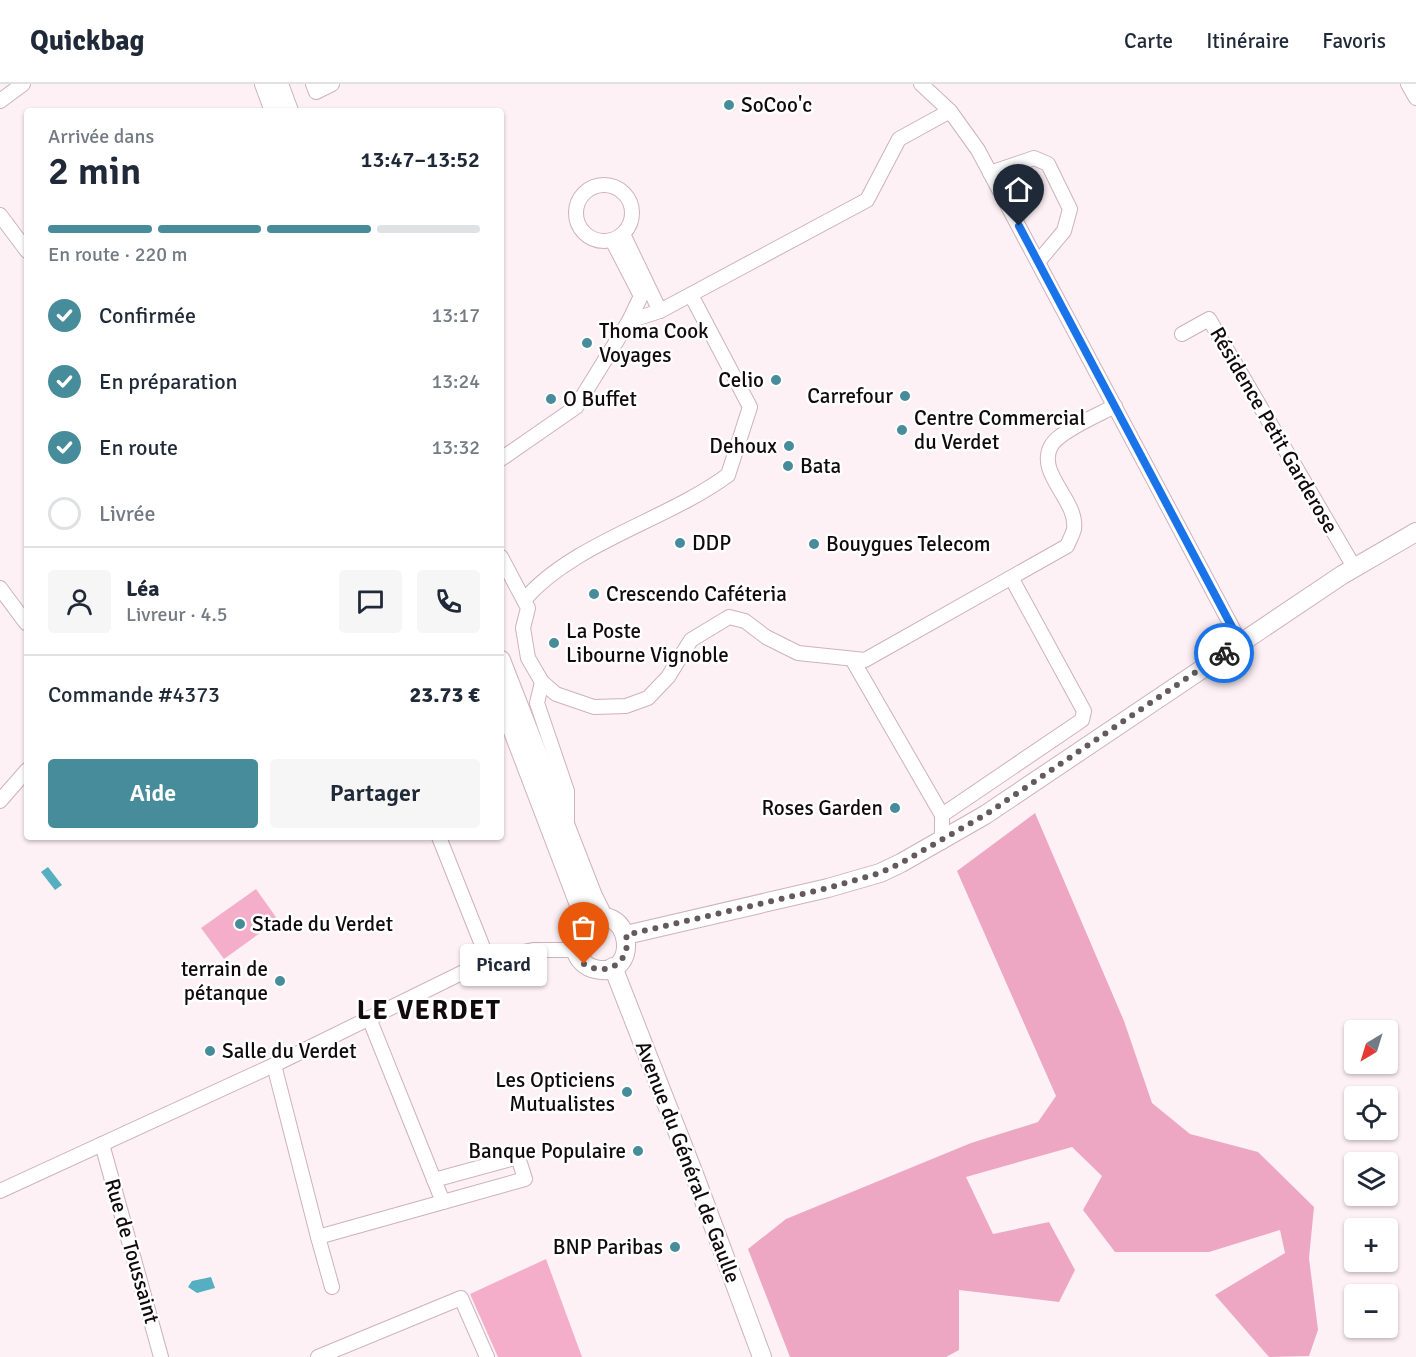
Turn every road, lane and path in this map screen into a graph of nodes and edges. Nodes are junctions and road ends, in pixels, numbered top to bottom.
1 (264, 84) edge
2 (279, 84) edge
3 (287, 84) edge
4 (313, 84) edge
5 (332, 84) edge
6 (921, 84) edge
7 (1408, 84) edge
8 (14, 87) edge
9 (1416, 98) edge
10 (0, 101) edge
11 (282, 108) edge
12 (284, 108) edge
13 (284, 108) edge
14 (950, 111) junction
15 (990, 173) junction
16 (0, 215) edge
17 (617, 237) dead end
18 (24, 247) edge
19 (1038, 262) junction
20 (639, 278) junction
21 (691, 295) junction
22 (660, 311) junction
23 (629, 321) junction
24 (1182, 334) dead end
25 (1115, 406) junction
26 (504, 457) edge
27 (1416, 532) edge
28 (504, 563) edge
29 (1354, 567) junction
30 (1012, 579) junction
31 (0, 588) edge
32 (524, 600) junction
33 (24, 619) edge
34 (1240, 642) junction
35 (852, 659) junction
36 (504, 668) edge
37 (542, 682) junction
38 (504, 708) edge
39 (1058, 735) junction
40 (1092, 743) junction
41 (24, 773) edge
42 (0, 801) edge
43 (942, 815) junction
44 (567, 829) junction
45 (440, 840) edge
46 (942, 842) junction
47 (604, 918) junction
48 (583, 924) junction
49 (626, 935) junction
50 (576, 950) junction
51 (488, 960) junction
52 (613, 967) junction
53 (369, 1018) junction
54 (274, 1065) junction
55 (102, 1144) junction
56 (434, 1180) junction
57 (0, 1191) edge
58 (443, 1202) junction
59 (318, 1237) junction
60 (332, 1287) dead end
61 (161, 1357) edge
62 (318, 1357) edge
63 (487, 1357) edge
64 (762, 1357) edge

1 - 11 main road
2 - 12 main road
3 - 13 street
4 - 5 street
6 - 14 street
7 - 9 street
8 - 10 street
14 - 15 street
14 - 21 street
15 - 19 street
15 - 19 street
16 - 18 street
17 - 20 street
19 - 25 street
20 - 22 street
20 - 23 street
21 - 22 street
21 - 32 street
22 - 23 street
23 - 26 street
24 - 29 street, Résidence Petit Garderose
25 - 30 street
25 - 34 street
27 - 29 main road
28 - 32 street
29 - 34 main road
30 - 35 street
30 - 39 street
31 - 33 street
32 - 37 street
34 - 40 main road
35 - 37 street
35 - 43 street
36 - 44 main road
37 - 44 street
38 - 48 main road
39 - 40 street
39 - 43 street
40 - 46 main road
41 - 42 street
43 - 46 street
44 - 47 main road
45 - 51 street
46 - 49 main road
47 - 48 main road
47 - 49 main road
48 - 50 main road
49 - 52 main road
50 - 51 street
50 - 52 main road
51 - 53 street
52 - 64 main road, Avenue du Général de Gaulle
53 - 54 street
53 - 56 street
54 - 55 street
54 - 59 street
55 - 57 street
55 - 61 street, Rue de Toussaint
56 - 58 street
56 - 58 street
58 - 59 street
59 - 60 street
62 - 63 street

